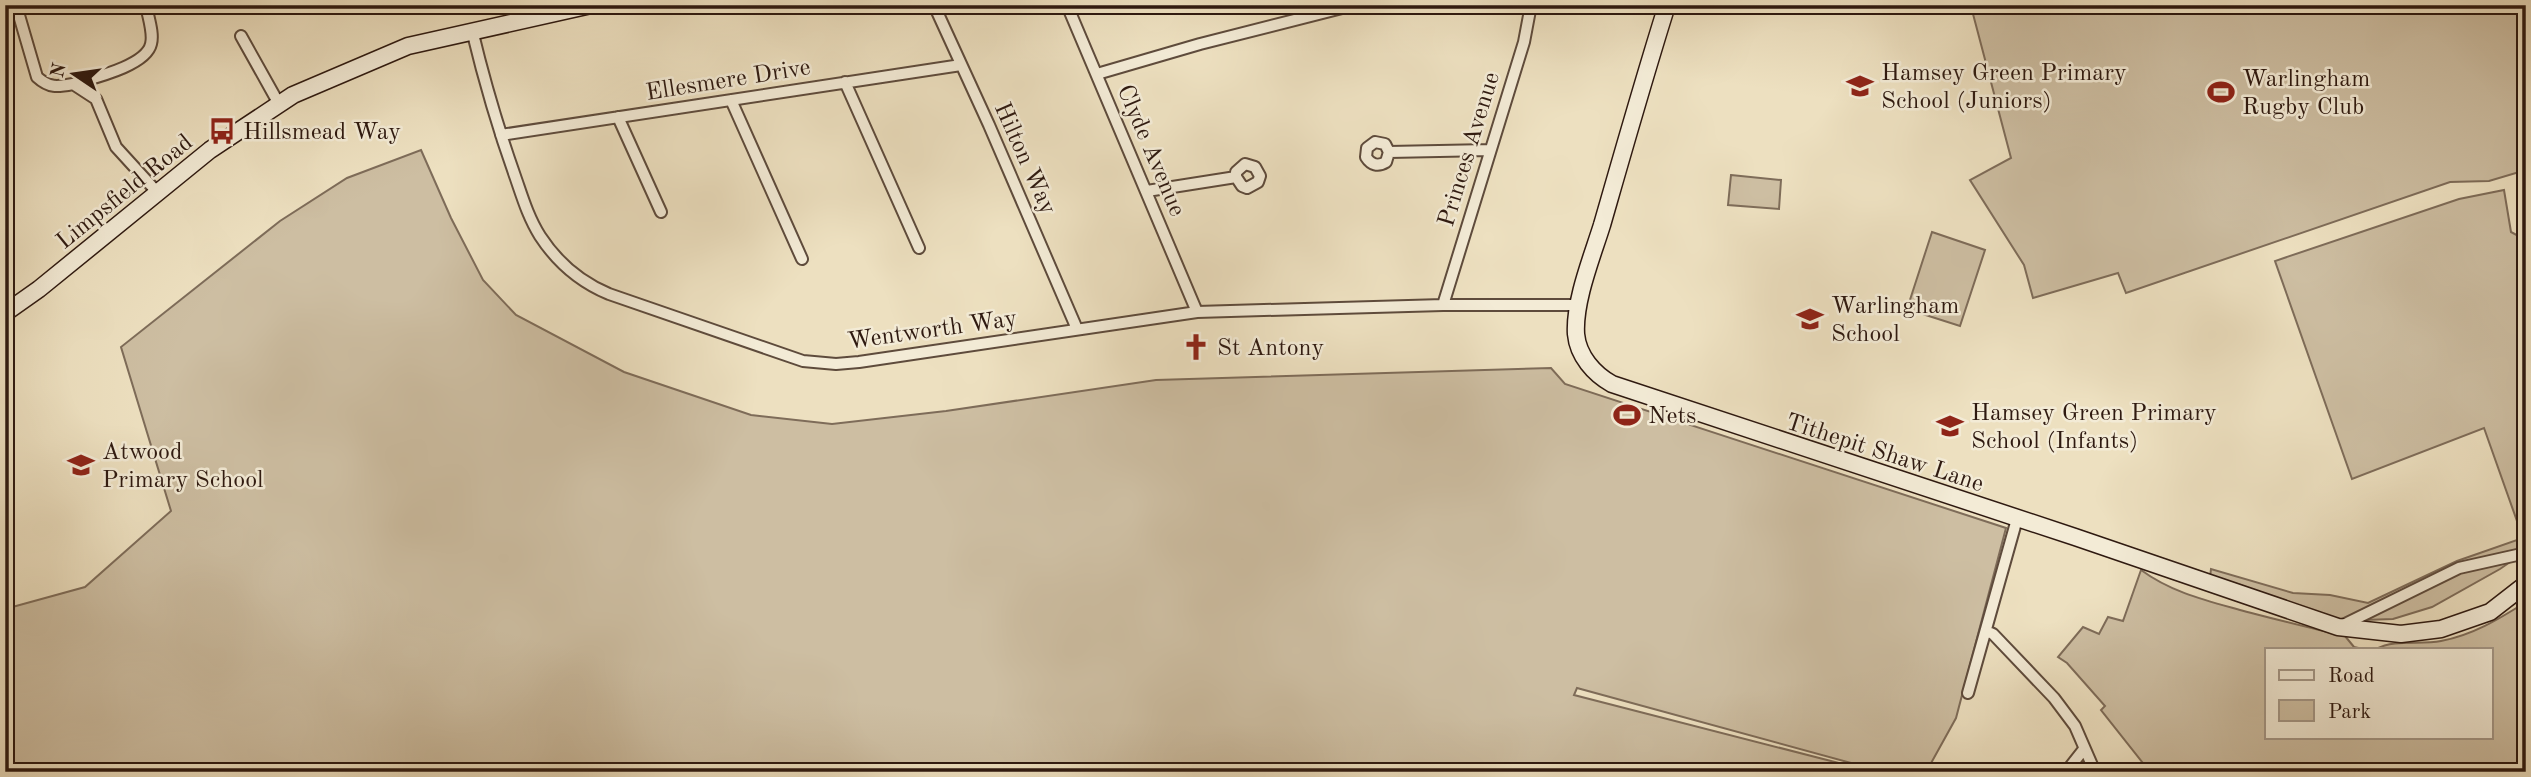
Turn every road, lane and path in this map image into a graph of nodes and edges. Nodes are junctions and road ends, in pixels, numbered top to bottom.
1 (16, 5) edge
2 (146, 5) edge
3 (591, 5) edge
4 (934, 5) edge
5 (1067, 5) edge
6 (1354, 5) edge
7 (1531, 5) edge
8 (1667, 5) edge
9 (559, 9) edge
10 (472, 30) junction
11 (241, 36) dead end
12 (961, 65) junction
13 (104, 74) junction
14 (1097, 74) junction
15 (845, 82) junction
16 (73, 84) junction
17 (96, 99) junction
18 (731, 100) junction
19 (279, 104) junction
20 (618, 117) junction
21 (501, 135) junction
22 (1489, 150) junction
23 (1389, 152) dead end
24 (1236, 177) dead end
25 (1147, 191) junction
26 (157, 192) junction
27 (661, 212) dead end
28 (919, 248) dead end
29 (802, 259) dead end
30 (1443, 305) junction
31 (1579, 305) junction
32 (1197, 312) junction
33 (5, 313) edge
34 (1077, 329) junction
35 (2017, 519) junction
36 (2526, 552) edge
37 (2526, 584) edge
38 (2338, 627) junction
39 (1986, 631) junction
40 (1968, 693) dead end
41 (2084, 748) junction
42 (2066, 772) edge
43 (2095, 772) edge

1 - 16 street
2 - 13 street
3 - 9 street, Limpsfield Road
4 - 12 street, Hilton Way
5 - 14 street, Clyde Avenue
6 - 14 street
7 - 22 street, Princes Avenue
8 - 31 street, Tithepit Shaw Lane
9 - 10 street, Limpsfield Road
10 - 19 street, Limpsfield Road
10 - 21 street, Wentworth Way
11 - 19 street
12 - 15 street, Ellesmere Drive
12 - 34 street, Hilton Way
13 - 16 street
13 - 17 street
14 - 25 street, Clyde Avenue
15 - 18 street, Ellesmere Drive
15 - 28 street
16 - 17 street
17 - 26 street
18 - 20 street, Ellesmere Drive
18 - 29 street
19 - 26 street, Limpsfield Road
20 - 21 street, Ellesmere Drive
20 - 27 street
21 - 34 street, Wentworth Way
22 - 23 street
22 - 30 street, Princes Avenue
24 - 25 street
25 - 32 street, Clyde Avenue
26 - 33 street, Limpsfield Road
30 - 31 street, Wentworth Way
30 - 32 street, Wentworth Way
31 - 35 street, Tithepit Shaw Lane
32 - 34 street, Wentworth Way
35 - 38 street, Tithepit Shaw Lane
35 - 39 street
36 - 38 street
37 - 38 street, Tithepit Shaw Lane
39 - 40 street
39 - 41 street
41 - 42 street
41 - 43 street

